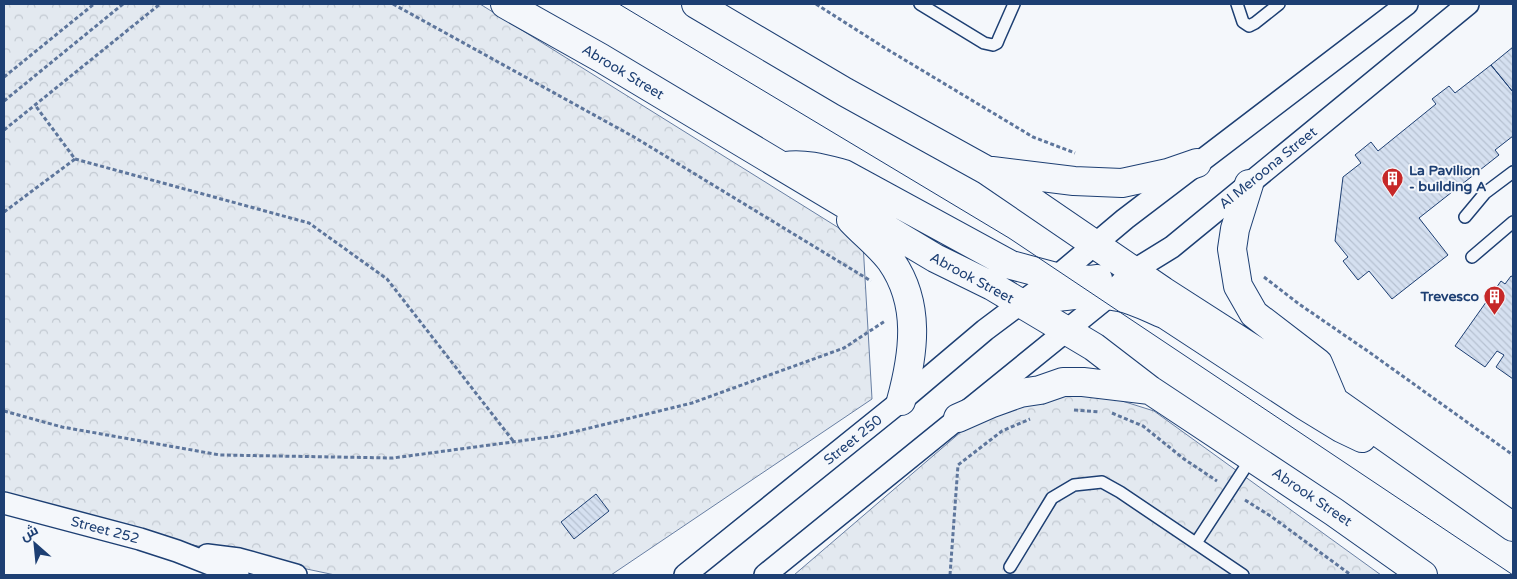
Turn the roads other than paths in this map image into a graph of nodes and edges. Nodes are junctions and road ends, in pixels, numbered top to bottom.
1 (506, 4) edge
2 (696, 4) edge
3 (920, 4) edge
4 (1014, 4) edge
5 (1238, 4) edge
6 (1279, 4) edge
7 (1407, 4) edge
8 (1468, 4) edge
9 (1197, 163) junction
10 (781, 166) junction
11 (986, 170) junction
12 (1513, 172) edge
13 (1249, 184) junction
14 (831, 196) junction
15 (1465, 217) dead end
16 (1513, 222) edge
17 (1094, 245) junction
18 (1472, 257) dead end
19 (1134, 271) junction
20 (1056, 277) junction
21 (1108, 296) junction
22 (1020, 304) junction
23 (1066, 330) junction
24 (1150, 390) junction
25 (901, 401) junction
26 (1334, 401) junction
27 (958, 418) junction
28 (1412, 455) junction
29 (1252, 458) junction
30 (4, 503) edge
31 (1513, 527) edge
32 (1196, 543) junction
33 (177, 551) junction
34 (1010, 567) dead end
35 (238, 575) edge
36 (296, 575) edge
37 (685, 575) edge
38 (766, 575) edge
39 (1243, 575) edge
40 (1423, 575) edge

1 - 10 street, Abrook Street
2 - 11 street
3 - 4 lane
5 - 6 lane
7 - 9 street
8 - 13 street, Al Meroona Street
9 - 11 street
9 - 17 street
10 - 14 street, Abrook Street
10 - 20 street
11 - 17 street
12 - 15 lane
13 - 19 street, Al Meroona Street
13 - 26 street
14 - 22 street, Abrook Street
14 - 25 street
16 - 18 lane
17 - 19 street
17 - 20 street
19 - 20 street
19 - 21 street, Al Meroona Street
19 - 26 street
20 - 22 street
21 - 22 street
21 - 23 street, Al Meroona Street
21 - 28 street
22 - 23 street, Abrook Street
22 - 25 street, Street 250
23 - 24 street, Abrook Street
23 - 27 street
24 - 27 street
24 - 29 street, Abrook Street
25 - 37 street, Street 250
26 - 28 street
27 - 38 street
28 - 31 street
29 - 32 lane
29 - 40 street, Abrook Street
30 - 33 street, Street 252
32 - 34 lane
32 - 39 lane
33 - 35 street, Street 252
33 - 36 street, Street 252

